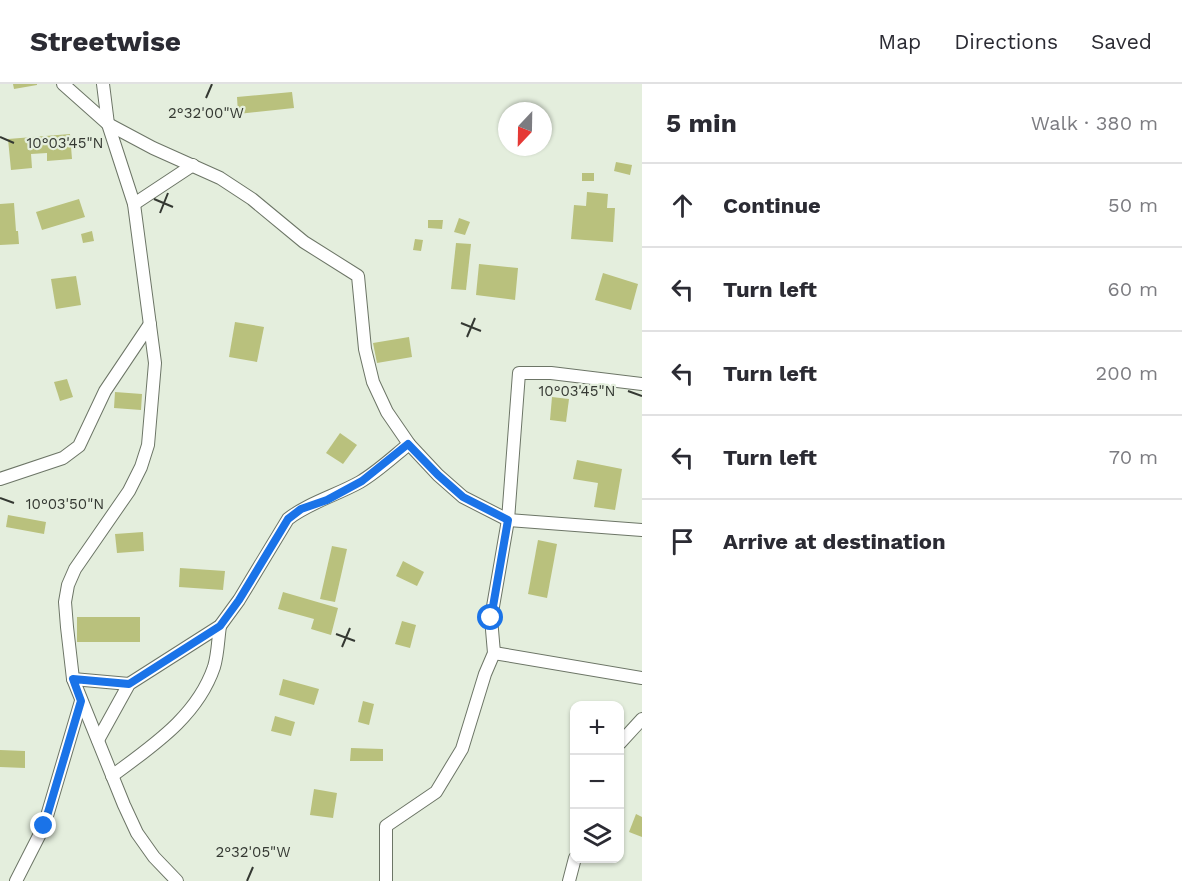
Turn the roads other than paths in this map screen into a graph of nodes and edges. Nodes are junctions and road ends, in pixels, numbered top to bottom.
1 (63, 84) edge
2 (103, 84) edge
3 (108, 123) junction
4 (193, 165) junction
5 (134, 204) junction
6 (150, 324) junction
7 (642, 384) edge
8 (408, 444) junction
9 (0, 479) edge
10 (508, 520) junction
11 (642, 530) edge
12 (220, 626) junction
13 (494, 654) junction
14 (642, 678) edge
15 (73, 679) junction
16 (129, 684) junction
17 (81, 701) junction
18 (642, 719) edge
19 (624, 739) edge
20 (98, 740) junction
21 (112, 776) junction
22 (574, 863) edge
23 (16, 881) edge
24 (177, 881) edge
25 (386, 881) edge
26 (569, 881) edge

1 - 3 street
2 - 3 street
3 - 4 street
3 - 5 street
4 - 5 street
4 - 8 street
5 - 6 street
6 - 9 street
6 - 15 street
7 - 10 street
8 - 10 street
8 - 12 street
10 - 11 street
10 - 13 street
12 - 16 street
12 - 21 street
13 - 14 street
13 - 25 street
15 - 16 street
15 - 17 street
16 - 20 street
17 - 20 street
17 - 23 street
18 - 19 street
20 - 21 street
21 - 24 street
22 - 26 street

